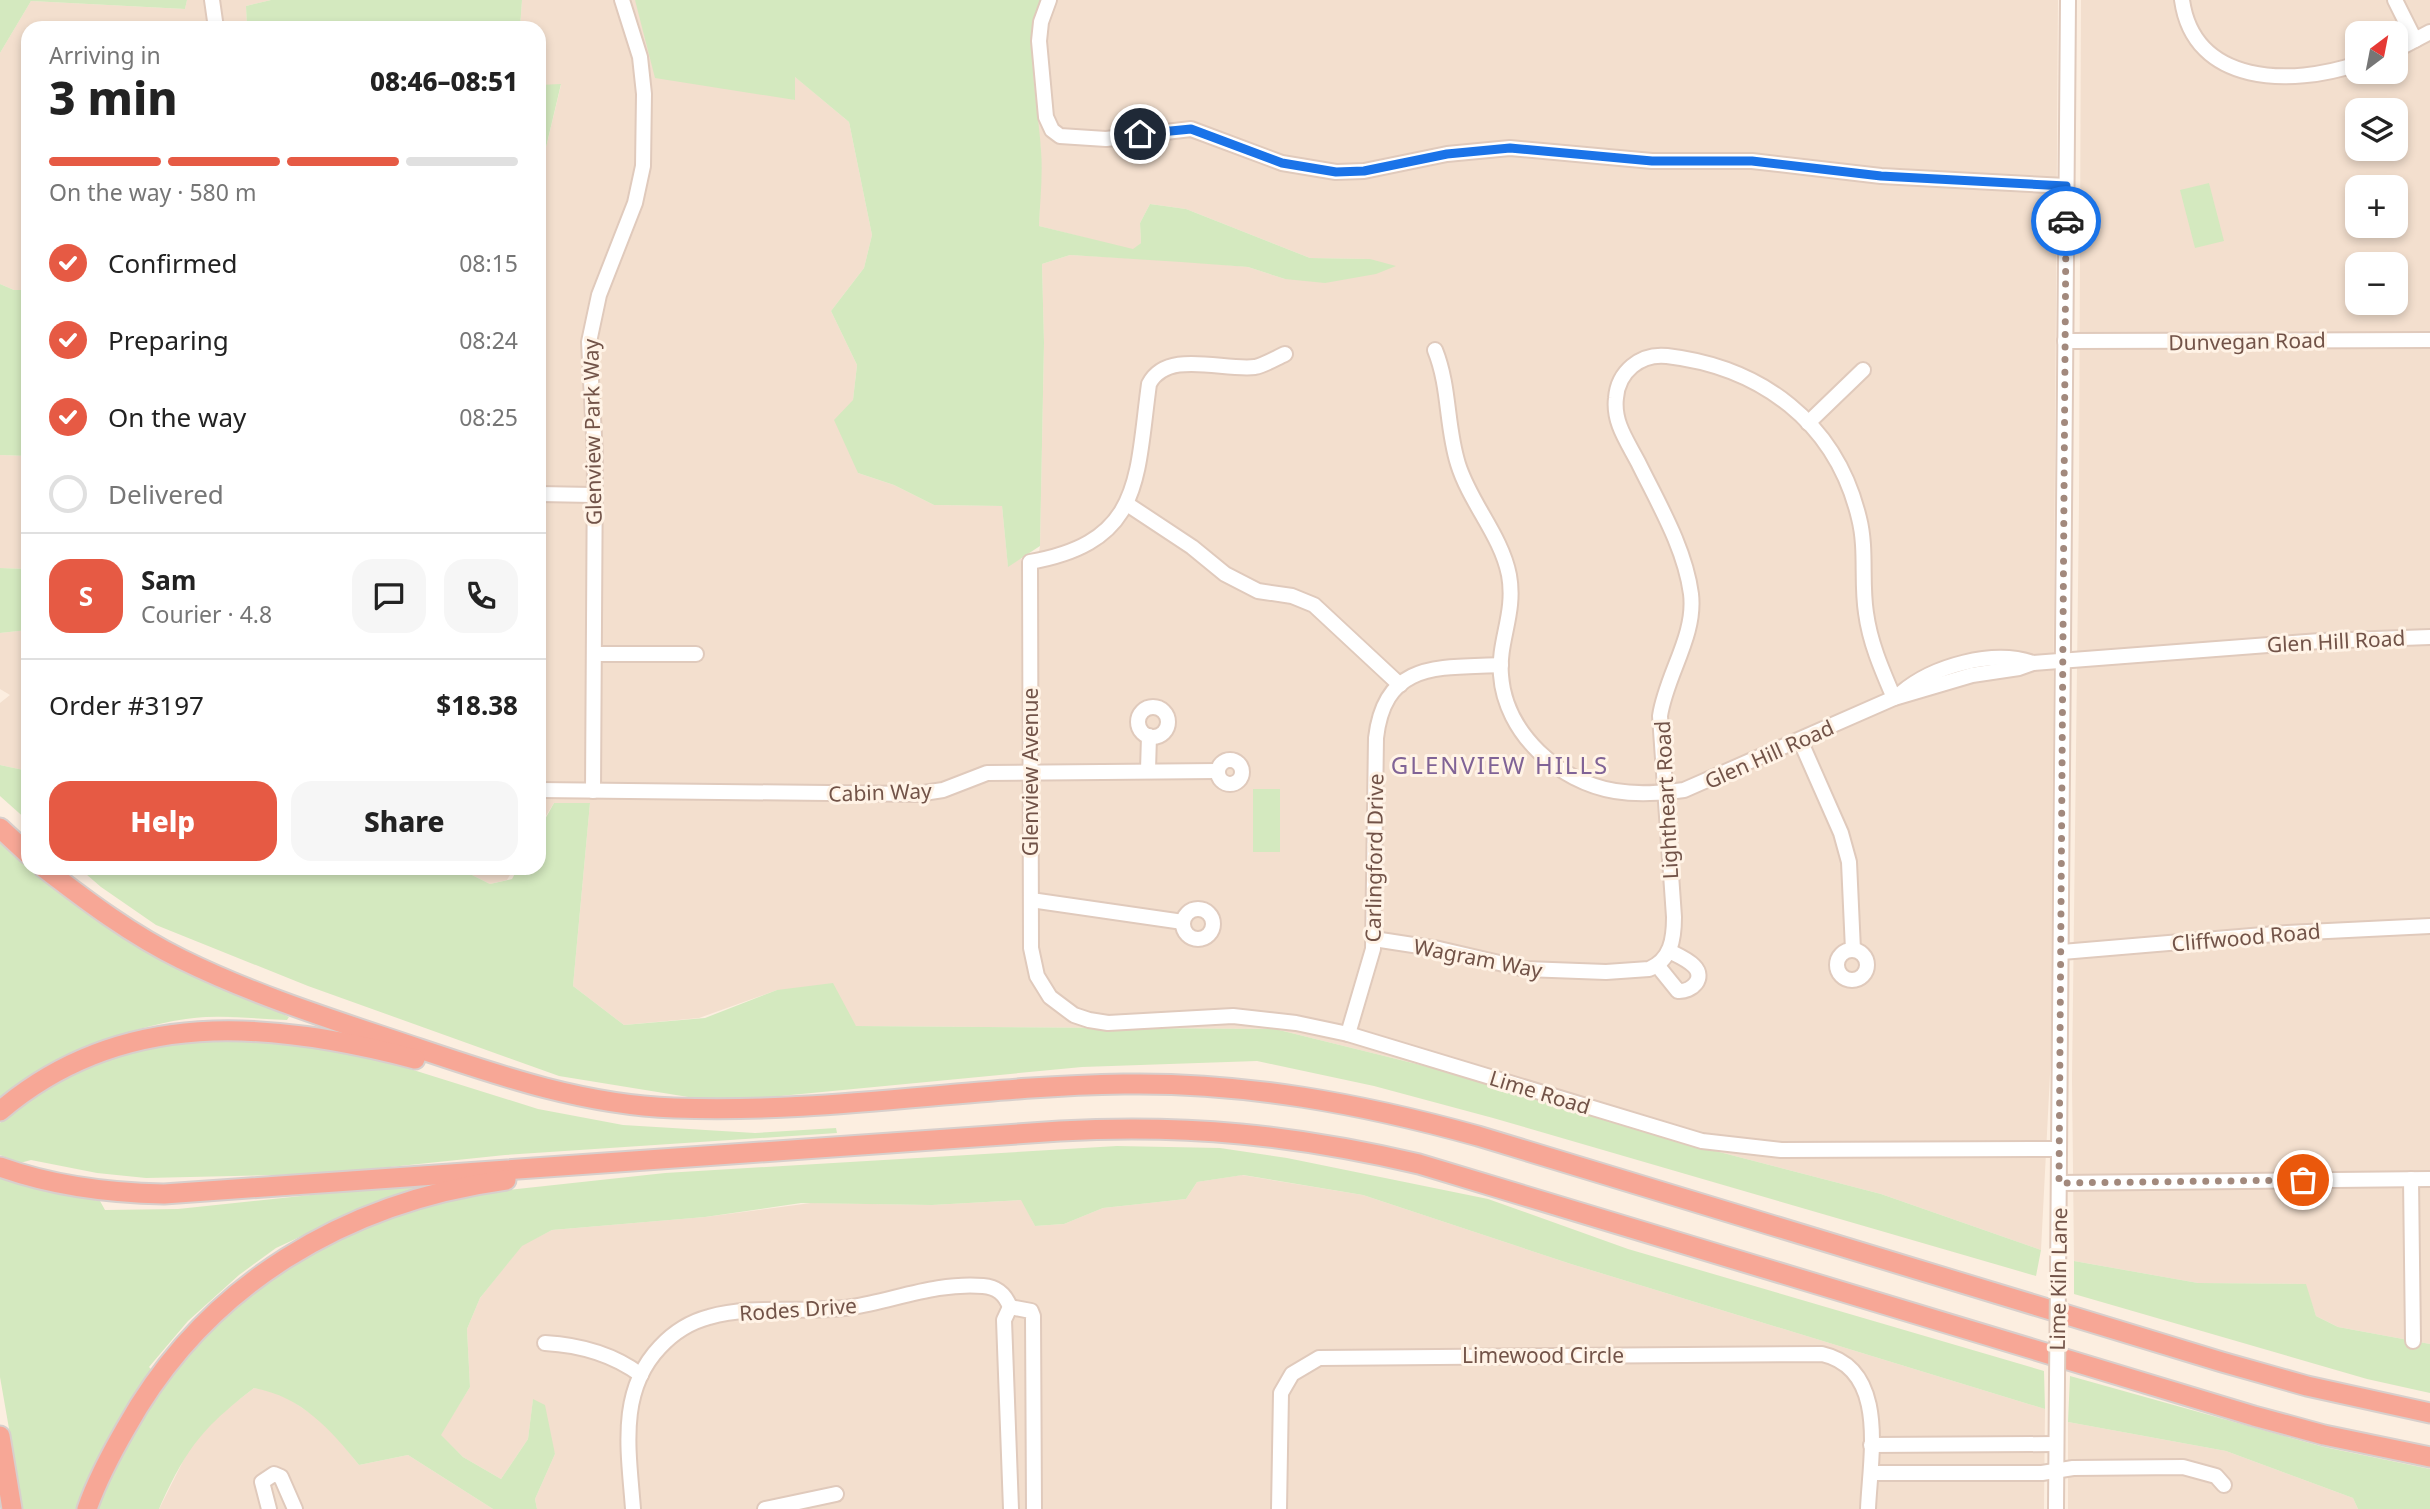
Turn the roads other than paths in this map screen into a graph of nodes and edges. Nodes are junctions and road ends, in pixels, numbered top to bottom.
1 (212, 0) edge
2 (622, 0) edge
3 (1049, 0) edge
4 (2068, 0) edge
5 (2182, 0) edge
6 (2395, 0) edge
7 (215, 21) edge
8 (2430, 32) edge
9 (2415, 40) junction
10 (2408, 44) edge
11 (2345, 67) edge
12 (2066, 186) junction
13 (2430, 340) edge
14 (2065, 341) junction
15 (1435, 350) dead end
16 (1284, 354) dead end
17 (1863, 370) dead end
18 (1808, 423) junction
19 (546, 494) edge
20 (593, 495) junction
21 (1127, 504) junction
22 (2430, 637) edge
23 (595, 654) junction
24 (696, 654) dead end
25 (2062, 661) junction
26 (1501, 665) junction
27 (1400, 685) junction
28 (1894, 698) junction
29 (1149, 736) dead end
30 (1800, 740) junction
31 (1148, 770) junction
32 (1218, 771) dead end
33 (1031, 772) junction
34 (546, 790) edge
35 (593, 792) junction
36 (1665, 793) junction
37 (0, 828) edge
38 (21, 848) edge
39 (54, 875) edge
40 (1031, 900) junction
41 (1183, 922) dead end
42 (2430, 926) edge
43 (1374, 939) junction
44 (1853, 950) dead end
45 (2063, 952) junction
46 (1663, 958) joint
47 (1039, 981) joint
48 (1348, 1034) junction
49 (568, 1096) junction
50 (0, 1111) edge
51 (2059, 1149) junction
52 (624, 1162) junction
53 (0, 1167) edge
54 (2411, 1179) junction
55 (2430, 1179) edge
56 (2059, 1183) junction
57 (1010, 1307) junction
58 (2413, 1341) dead end
59 (545, 1343) dead end
60 (641, 1375) junction
61 (2430, 1413) edge
62 (0, 1436) edge
63 (2056, 1444) junction
64 (1871, 1446) junction
65 (2430, 1457) edge
66 (2056, 1472) junction
67 (1871, 1474) junction
68 (2224, 1485) dead end
69 (836, 1494) dead end
70 (12, 1509) edge
71 (88, 1509) edge
72 (269, 1509) edge
73 (295, 1509) edge
74 (632, 1509) edge
75 (765, 1509) edge
76 (1011, 1509) edge
77 (1034, 1509) edge
78 (1279, 1509) edge
79 (1868, 1509) edge
80 (2056, 1509) edge

1 - 7 street
2 - 20 street, Glenview Park Way
3 - 12 street
4 - 12 street, Lime Kiln Lane
5 - 11 street
6 - 9 street
8 - 9 street
9 - 10 street
12 - 14 street, Lime Kiln Lane
13 - 14 street, Dunvegan Road
14 - 25 street, Lime Kiln Lane
15 - 26 street, Glen Hill Road
16 - 21 street
17 - 18 street
18 - 28 street
18 - 36 street, Lightheart Road
19 - 20 street
20 - 23 street, Glenview Park Way
21 - 27 street
21 - 33 street, Glenview Avenue
22 - 25 street, Glen Hill Road
23 - 24 street
23 - 35 street, Glenview Park Way
25 - 28 street, Glen Hill Road
25 - 45 street, Lime Kiln Lane
26 - 27 street
26 - 36 street, Glen Hill Road
27 - 43 street, Carlingford Drive
28 - 30 street, Glen Hill Road
29 - 31 street
30 - 36 street, Glen Hill Road
30 - 44 street
31 - 32 street, Cabin Way
31 - 33 street, Cabin Way
33 - 35 street, Cabin Way
33 - 40 street, Glenview Avenue
34 - 35 street, Cabin Way
36 - 46 street, Lightheart Road
37 - 38 highway
39 - 49 highway
40 - 41 street
40 - 47 street, Glenview Avenue
42 - 45 street, Cliffwood Road
43 - 46 street, Wagram Way
43 - 48 street, Carlingford Drive
45 - 51 street, Lime Kiln Lane
47 - 48 street, Lime Road
48 - 51 street, Lime Road
49 - 50 highway
49 - 61 highway
51 - 56 street, Lime Kiln Lane
52 - 53 highway
52 - 65 highway
52 - 71 highway
54 - 55 street
54 - 56 street
54 - 58 street
56 - 63 street, Lime Kiln Lane, bridge
57 - 60 street, Rodes Drive
57 - 76 street
57 - 77 street
59 - 60 street
60 - 74 street, Rodes Drive
62 - 70 highway
63 - 64 street
63 - 66 street, Lime Kiln Lane
64 - 67 street, Limewood Circle
64 - 78 street, Limewood Circle
66 - 67 street
66 - 68 street
66 - 80 street, Lime Kiln Lane
67 - 79 street, Limewood Circle
69 - 75 street
72 - 73 street

